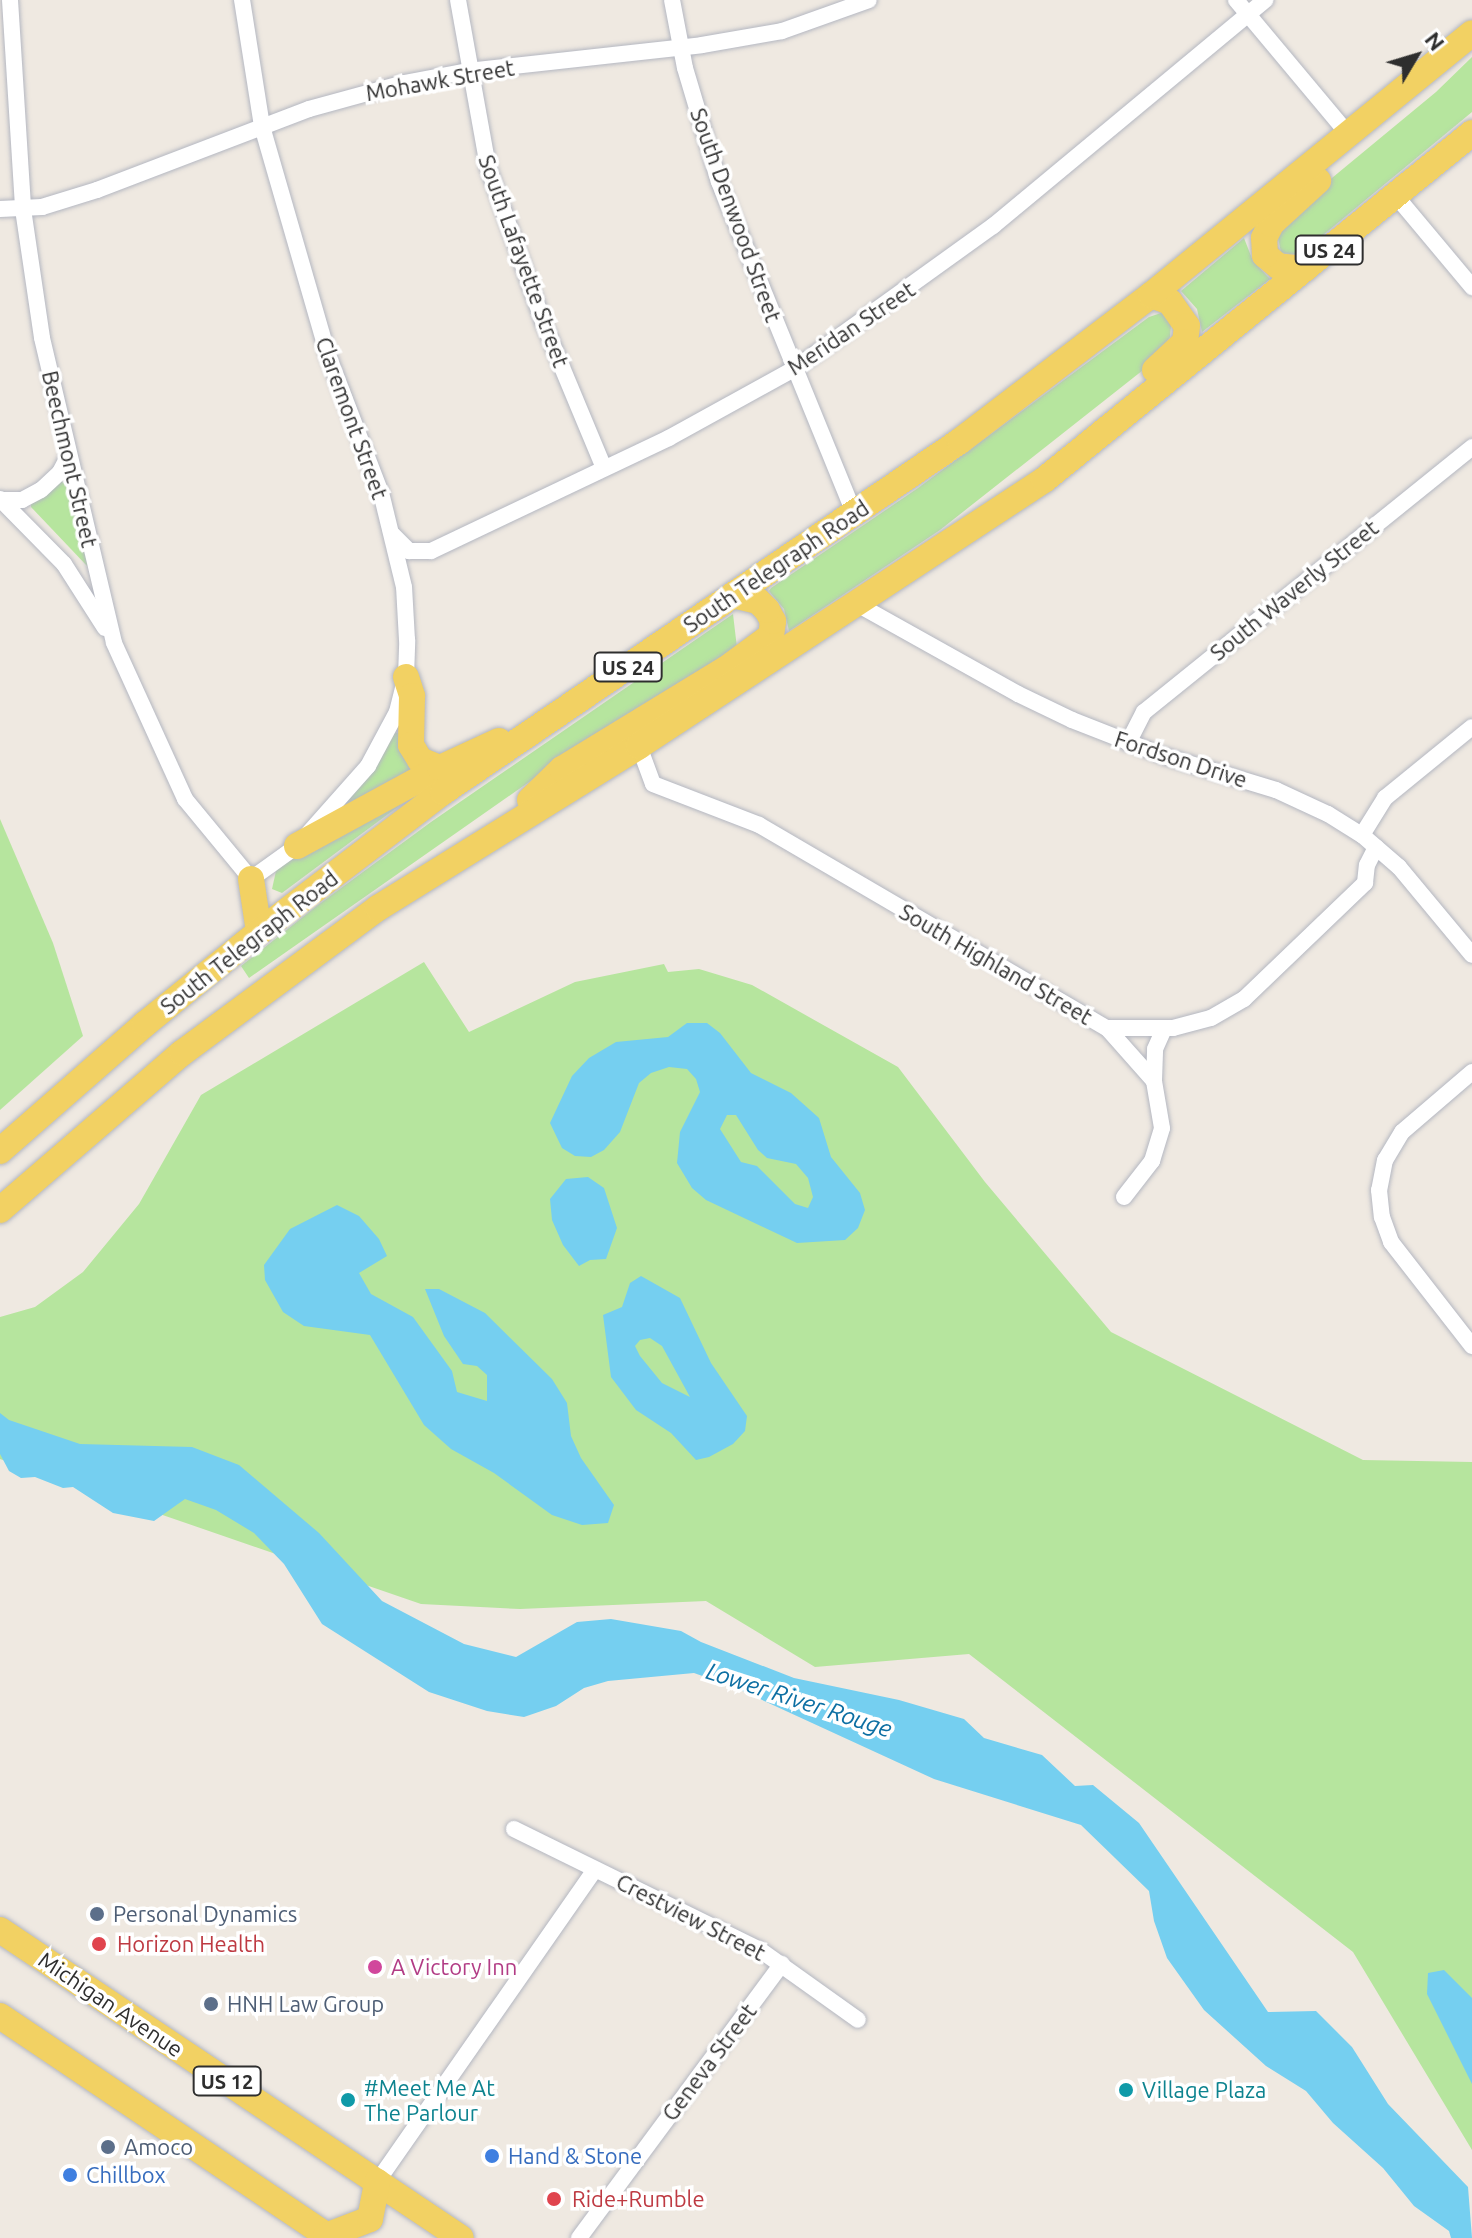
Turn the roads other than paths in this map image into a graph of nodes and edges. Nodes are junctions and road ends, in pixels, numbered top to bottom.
1 (10, 0) edge
2 (242, 0) edge
3 (458, 0) edge
4 (672, 0) edge
5 (869, 0) edge
6 (1236, 0) edge
7 (1265, 0) edge
8 (1248, 14) junction
9 (1472, 33) edge
10 (681, 48) junction
11 (468, 71) junction
12 (262, 126) junction
13 (1472, 133) edge
14 (1349, 135) junction
15 (1396, 196) junction
16 (0, 209) edge
17 (23, 209) junction
18 (1305, 269) junction
19 (1472, 287) edge
20 (1151, 295) junction
21 (794, 369) junction
22 (1472, 447) edge
23 (68, 457) junction
24 (604, 468) junction
25 (1, 500) edge
26 (854, 513) junction
27 (389, 528) junction
28 (941, 549) junction
29 (733, 595) junction
30 (857, 604) junction
31 (114, 643) junction
32 (406, 677) junction
33 (1472, 727) edge
34 (533, 732) junction
35 (1128, 743) junction
36 (639, 746) junction
37 (440, 768) junction
38 (497, 833) junction
39 (1362, 835) junction
40 (297, 846) junction
41 (1376, 847) junction
42 (251, 879) junction
43 (259, 932) junction
44 (1472, 955) edge
45 (1107, 1028) junction
46 (1164, 1029) junction
47 (1472, 1072) edge
48 (1154, 1081) junction
49 (0, 1151) edge
50 (1124, 1197) dead end
51 (0, 1210) edge
52 (1472, 1346) edge
53 (514, 1829) dead end
54 (595, 1869) junction
55 (0, 1930) edge
56 (782, 1964) junction
57 (0, 2016) edge
58 (858, 2020) dead end
59 (377, 2182) junction
60 (450, 2236) edge
61 (328, 2237) edge
62 (579, 2238) edge

1 - 17 street, Beechmont Street
2 - 12 street, Claremont Street
3 - 11 street, South Lafayette Street
4 - 10 street, South Denwood Street
5 - 10 street, Mohawk Street
6 - 8 street
7 - 8 street, Meridan Street
8 - 14 street
8 - 21 street, Meridan Street
9 - 14 main road, South Telegraph Road / US 24
10 - 11 street, Mohawk Street
10 - 21 street, South Denwood Street
11 - 12 street, Mohawk Street
11 - 24 street, South Lafayette Street
12 - 17 street, Mohawk Street
12 - 27 street, Claremont Street
13 - 15 main road, South Telegraph Road / US 24
14 - 18 main road
14 - 20 main road, South Telegraph Road / US 24
15 - 18 main road, South Telegraph Road / US 24
15 - 19 street
16 - 17 street, Mohawk Street
17 - 23 street, Beechmont Street
18 - 28 main road, South Telegraph Road / US 24
20 - 26 main road, South Telegraph Road / US 24
20 - 28 main road
21 - 24 street, Meridan Street
21 - 26 street, South Denwood Street
22 - 35 street, South Waverly Street
23 - 25 street
23 - 31 street, Beechmont Street
24 - 27 street, Meridan Street
25 - 31 street
26 - 29 main road, South Telegraph Road / US 24
27 - 32 street, Claremont Street
28 - 30 main road, South Telegraph Road / US 24
29 - 34 main road, South Telegraph Road / US 24
29 - 38 main road
30 - 35 street, Fordson Drive
30 - 36 main road, South Telegraph Road / US 24
31 - 42 street, Beechmont Street
32 - 37 main road
32 - 40 street, Claremont Street
33 - 39 street
34 - 37 main road
34 - 43 main road, South Telegraph Road / US 24
35 - 39 street, Fordson Drive
36 - 38 main road, South Telegraph Road / US 24
36 - 45 street, South Highland Street
37 - 40 main road
38 - 51 main road, South Telegraph Road / US 24
39 - 41 street, Fordson Drive
40 - 42 street, Claremont Street
41 - 44 street, Fordson Drive
41 - 46 street, South Highland Street
42 - 43 main road
43 - 49 main road, South Telegraph Road / US 24
45 - 46 street, South Highland Street
45 - 48 street
46 - 48 street
47 - 52 street
48 - 50 street
53 - 54 street, Crestview Street
54 - 56 street, Crestview Street
54 - 59 street
55 - 59 main road, Michigan Avenue / US 12
56 - 58 street, Crestview Street
56 - 62 street, Geneva Street
57 - 61 main road
59 - 60 main road, Michigan Avenue / US 12
59 - 61 main road

